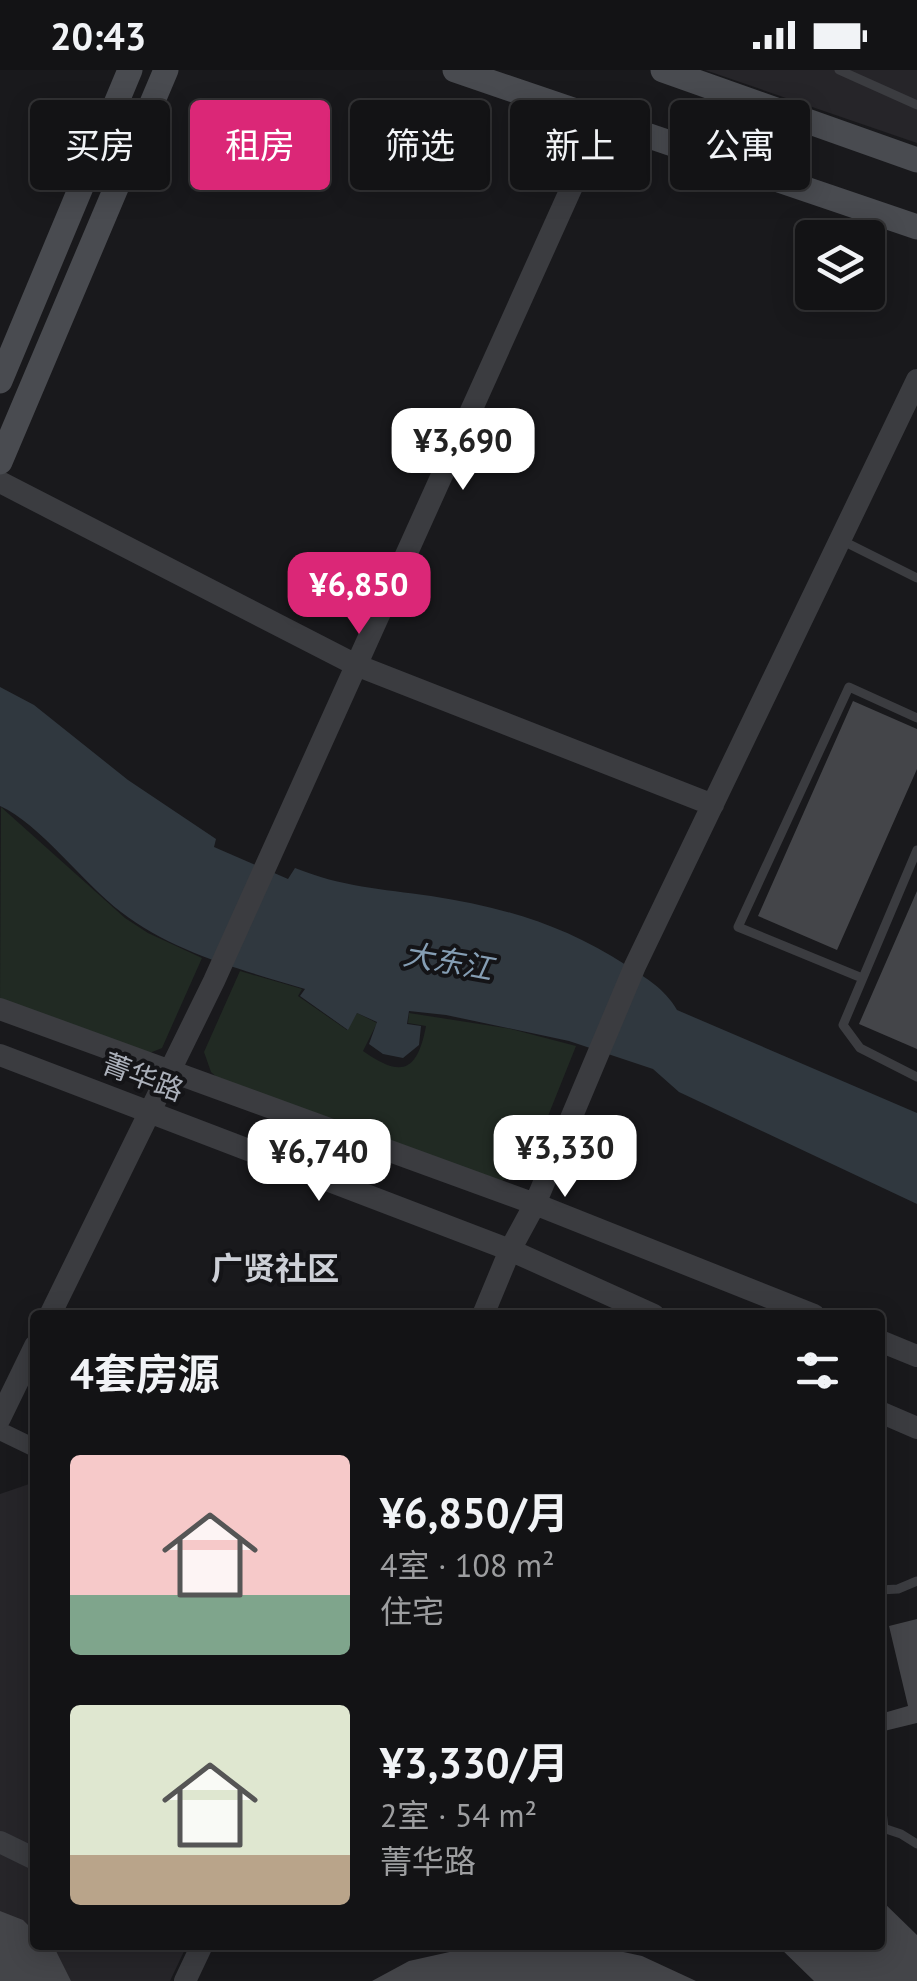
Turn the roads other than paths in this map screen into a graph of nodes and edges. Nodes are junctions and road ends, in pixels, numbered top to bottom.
1 (130, 70) edge
2 (166, 70) edge
3 (455, 70) edge
4 (663, 70) edge
5 (839, 70) edge
6 (543, 100) edge
7 (917, 105) edge
8 (650, 136) edge
9 (917, 160) edge
10 (570, 190) edge
11 (917, 227) edge
12 (0, 380) edge
13 (917, 380) edge
14 (0, 462) edge
15 (0, 482) edge
16 (840, 540) junction
17 (917, 578) edge
18 (356, 666) junction
19 (917, 718) edge
20 (713, 805) junction
21 (917, 850) edge
22 (862, 978) junction
23 (0, 1009) edge
24 (0, 1055) edge
25 (170, 1070) junction
26 (917, 1077) edge
27 (150, 1111) junction
28 (535, 1204) junction
29 (510, 1250) junction
30 (52, 1310) edge
31 (484, 1310) edge
32 (643, 1310) edge
33 (801, 1310) edge
34 (885, 1343) edge
35 (30, 1356) edge
36 (917, 1356) edge
37 (885, 1414) edge
38 (0, 1418) edge
39 (917, 1428) edge
40 (0, 1430) edge
41 (30, 1445) edge
42 (917, 1580) edge
43 (885, 1590) edge
44 (885, 1829) edge
45 (0, 1842) edge
46 (917, 1844) edge
47 (30, 1857) edge
48 (200, 1950) edge
49 (184, 1981) edge

1 - 12 main road
2 - 14 main road
3 - 6 main road
4 - 9 main road
5 - 7 lane
8 - 11 main road
10 - 18 street
13 - 16 street
15 - 18 street
16 - 17 lane
16 - 20 street
18 - 20 street
18 - 25 street
19 - 22 lane
20 - 28 street
21 - 22 lane
22 - 26 lane
23 - 25 street
24 - 27 street, 菁华路
25 - 27 street
25 - 28 street
27 - 29 street, 菁华路
27 - 30 street
28 - 29 street
28 - 33 street
29 - 31 street
29 - 32 street, 菁华路
34 - 36 street
35 - 38 street
37 - 39 street
40 - 41 street
42 - 43 lane
44 - 46 lane
45 - 47 street
48 - 49 street

